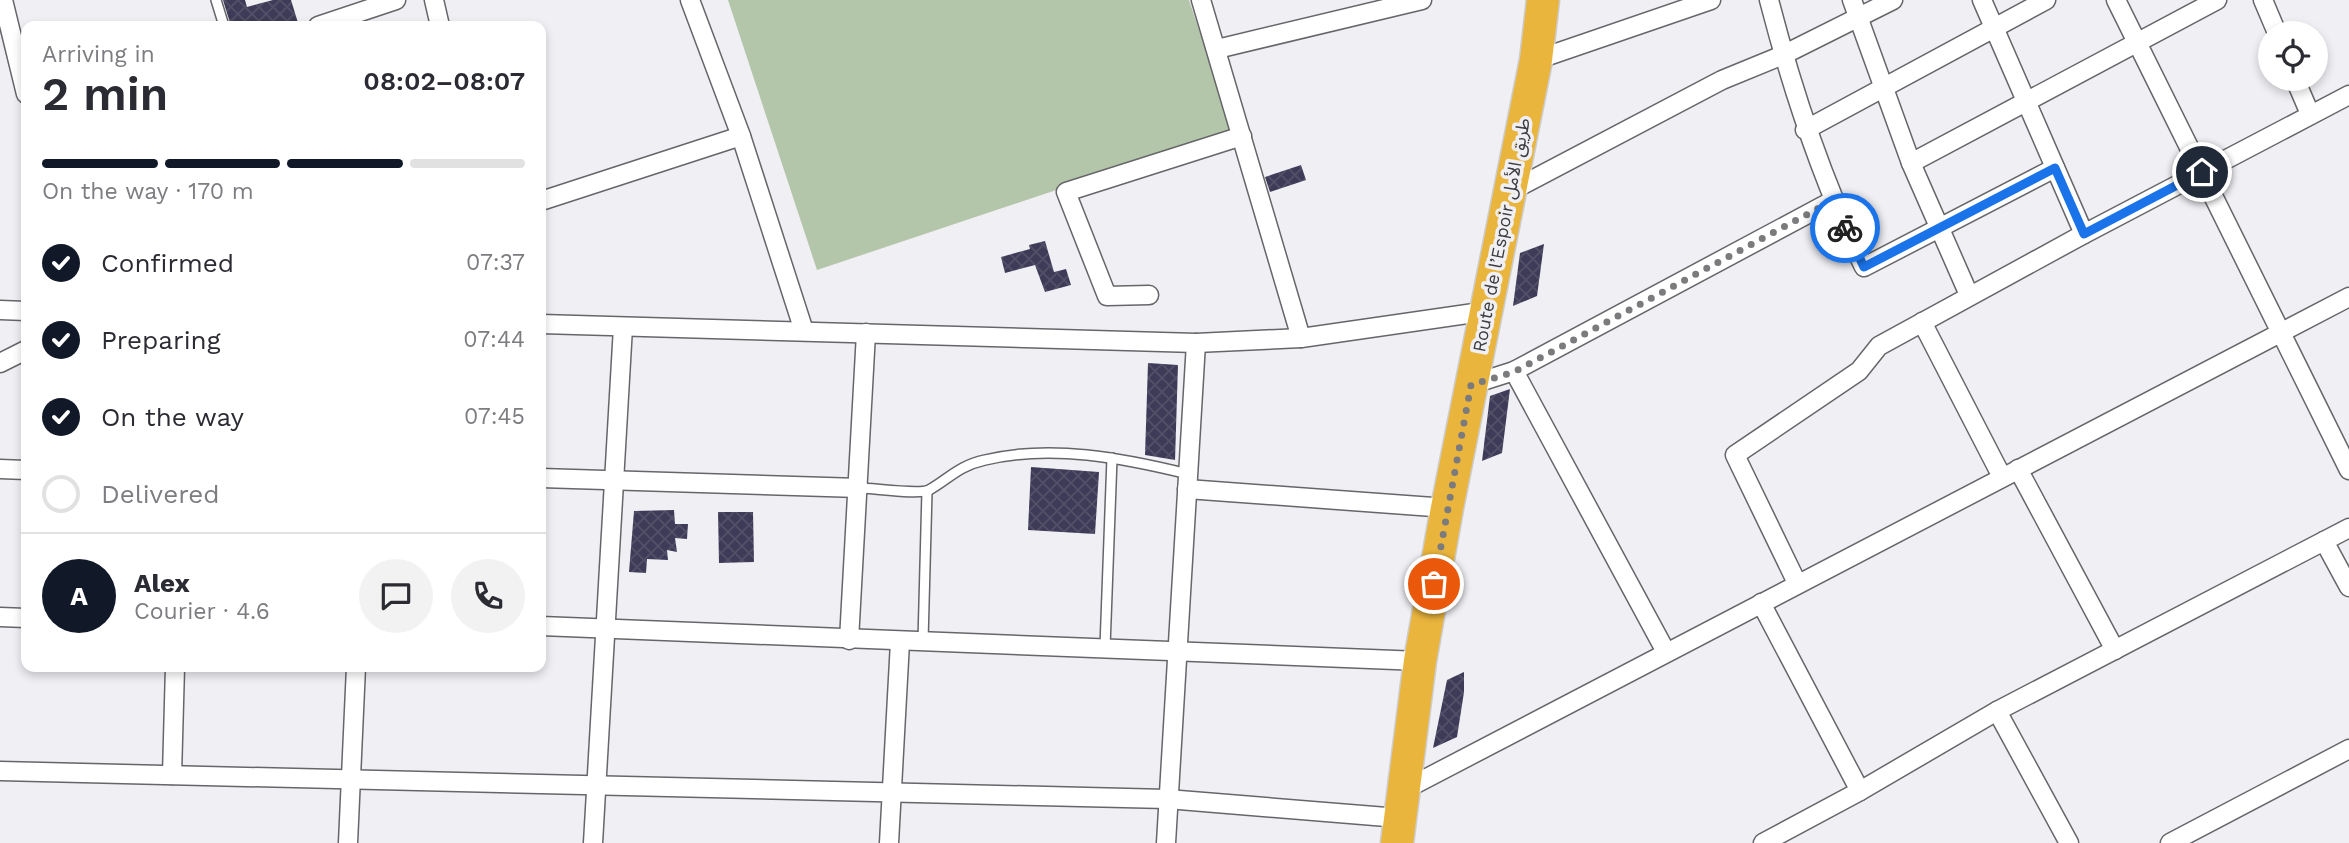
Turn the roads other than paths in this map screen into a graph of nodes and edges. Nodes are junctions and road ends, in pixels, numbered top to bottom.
1 (3, 0) edge
2 (216, 0) edge
3 (396, 0) edge
4 (434, 0) edge
5 (690, 0) edge
6 (1201, 0) edge
7 (1422, 0) edge
8 (1543, 0) edge
9 (1711, 0) edge
10 (1769, 0) edge
11 (1852, 0) edge
12 (1893, 0) edge
13 (1982, 0) edge
14 (2046, 0) edge
15 (2116, 0) edge
16 (2217, 0) edge
17 (2263, 0) edge
18 (1858, 20) junction
19 (222, 21) edge
20 (333, 21) edge
21 (439, 21) edge
22 (2272, 21) edge
23 (1994, 27) junction
24 (2136, 43) junction
25 (1217, 49) junction
26 (1783, 55) junction
27 (1536, 60) junction
28 (21, 74) edge
29 (1883, 90) junction
30 (2300, 91) edge
31 (2349, 95) edge
32 (2026, 102) junction
33 (2310, 114) junction
34 (1805, 130) junction
35 (741, 136) junction
36 (1242, 136) junction
37 (1911, 163) junction
38 (2055, 168) junction
39 (2202, 172) junction
40 (1509, 192) junction
41 (546, 199) edge
42 (1832, 201) junction
43 (1940, 227) junction
44 (2084, 234) junction
45 (1149, 295) dead end
46 (1969, 295) junction
47 (2349, 297) edge
48 (0, 310) edge
49 (21, 311) edge
50 (1488, 311) junction
51 (1923, 321) junction
52 (546, 324) edge
53 (623, 327) junction
54 (804, 331) junction
55 (2281, 332) junction
56 (866, 333) junction
57 (1301, 338) junction
58 (1196, 343) junction
59 (21, 352) edge
60 (0, 363) edge
61 (1514, 372) junction
62 (1471, 385) junction
63 (1112, 458) junction
64 (0, 469) edge
65 (21, 470) edge
66 (2349, 470) edge
67 (2010, 473) junction
68 (546, 478) edge
69 (614, 479) junction
70 (1187, 482) junction
71 (859, 488) junction
72 (927, 491) junction
73 (1447, 508) junction
74 (2349, 528) edge
75 (2324, 541) junction
76 (2348, 582) edge
77 (1797, 583) junction
78 (1761, 603) junction
79 (0, 617) edge
80 (21, 618) edge
81 (546, 625) edge
82 (606, 627) junction
83 (849, 640) junction
84 (900, 642) junction
85 (923, 643) junction
86 (1105, 647) junction
87 (2115, 650) junction
88 (1176, 652) junction
89 (1666, 652) junction
90 (1420, 661) junction
91 (175, 672) edge
92 (356, 672) edge
93 (1997, 711) junction
94 (2349, 749) edge
95 (0, 771) edge
96 (172, 775) junction
97 (350, 778) junction
98 (596, 784) junction
99 (1860, 791) junction
100 (891, 792) junction
101 (1167, 799) junction
102 (1399, 817) edge
103 (348, 843) edge
104 (593, 843) edge
105 (889, 843) edge
106 (1166, 843) edge
107 (1763, 843) edge
108 (2069, 843) edge
109 (2170, 843) edge

1 - 28 street
2 - 19 lane
3 - 20 street
4 - 21 street
5 - 35 street
6 - 25 street
7 - 25 street
8 - 27 highway, Route de l’Espoir طريق الأمل
9 - 27 street
10 - 26 street
11 - 18 street
12 - 18 street
13 - 23 street
14 - 23 street
15 - 24 street
16 - 24 street
17 - 22 street
18 - 26 street
18 - 29 street
23 - 29 street
23 - 32 street
24 - 32 street
24 - 39 street
25 - 36 street
26 - 34 street
26 - 40 street
27 - 40 highway, Route de l’Espoir طريق الأمل
29 - 34 street
29 - 37 street
30 - 33 street
31 - 33 street
32 - 37 street
32 - 38 street
33 - 39 street
34 - 42 street
35 - 41 street
35 - 54 street
36 - 45 street
36 - 57 street
37 - 43 street
38 - 43 street
38 - 44 street
39 - 44 street
39 - 55 street
40 - 50 highway, Route de l’Espoir طريق الأمل
42 - 43 street
42 - 61 street
43 - 46 street
44 - 46 street
46 - 51 street
47 - 55 street
48 - 49 street
50 - 57 street
50 - 62 highway, Route de l’Espoir طريق الأمل
51 - 67 street
51 - 77 street
52 - 53 street
53 - 54 street
53 - 69 street
54 - 56 street
55 - 66 street
55 - 67 street
56 - 58 street
56 - 71 street
57 - 58 street
58 - 70 street
59 - 60 street
61 - 62 street
61 - 89 street
62 - 73 highway, Route de l’Espoir طريق الأمل
63 - 70 lane
63 - 72 lane
63 - 86 lane
64 - 65 street
67 - 77 street
67 - 87 street
68 - 69 street
69 - 71 street
69 - 82 street
70 - 73 street
70 - 88 street
71 - 72 lane
71 - 83 street
72 - 85 lane
73 - 90 highway, Route de l’Espoir طريق الأمل
74 - 75 street
75 - 76 street
75 - 87 street
77 - 78 street
78 - 89 street
78 - 99 street
79 - 80 street
81 - 82 street
82 - 83 street
82 - 98 street
83 - 84 street
84 - 85 street
84 - 100 street
85 - 86 street
86 - 88 street
87 - 93 street
88 - 90 street
88 - 101 street
89 - 102 street
90 - 102 highway, Route de l’Espoir طريق الأمل
91 - 96 street
92 - 97 street
93 - 99 street
93 - 108 street
94 - 109 street
95 - 96 street
96 - 97 street
97 - 98 street
97 - 103 street
98 - 100 street
98 - 104 street
99 - 107 street
100 - 101 street
100 - 105 street
101 - 102 street
101 - 106 street

